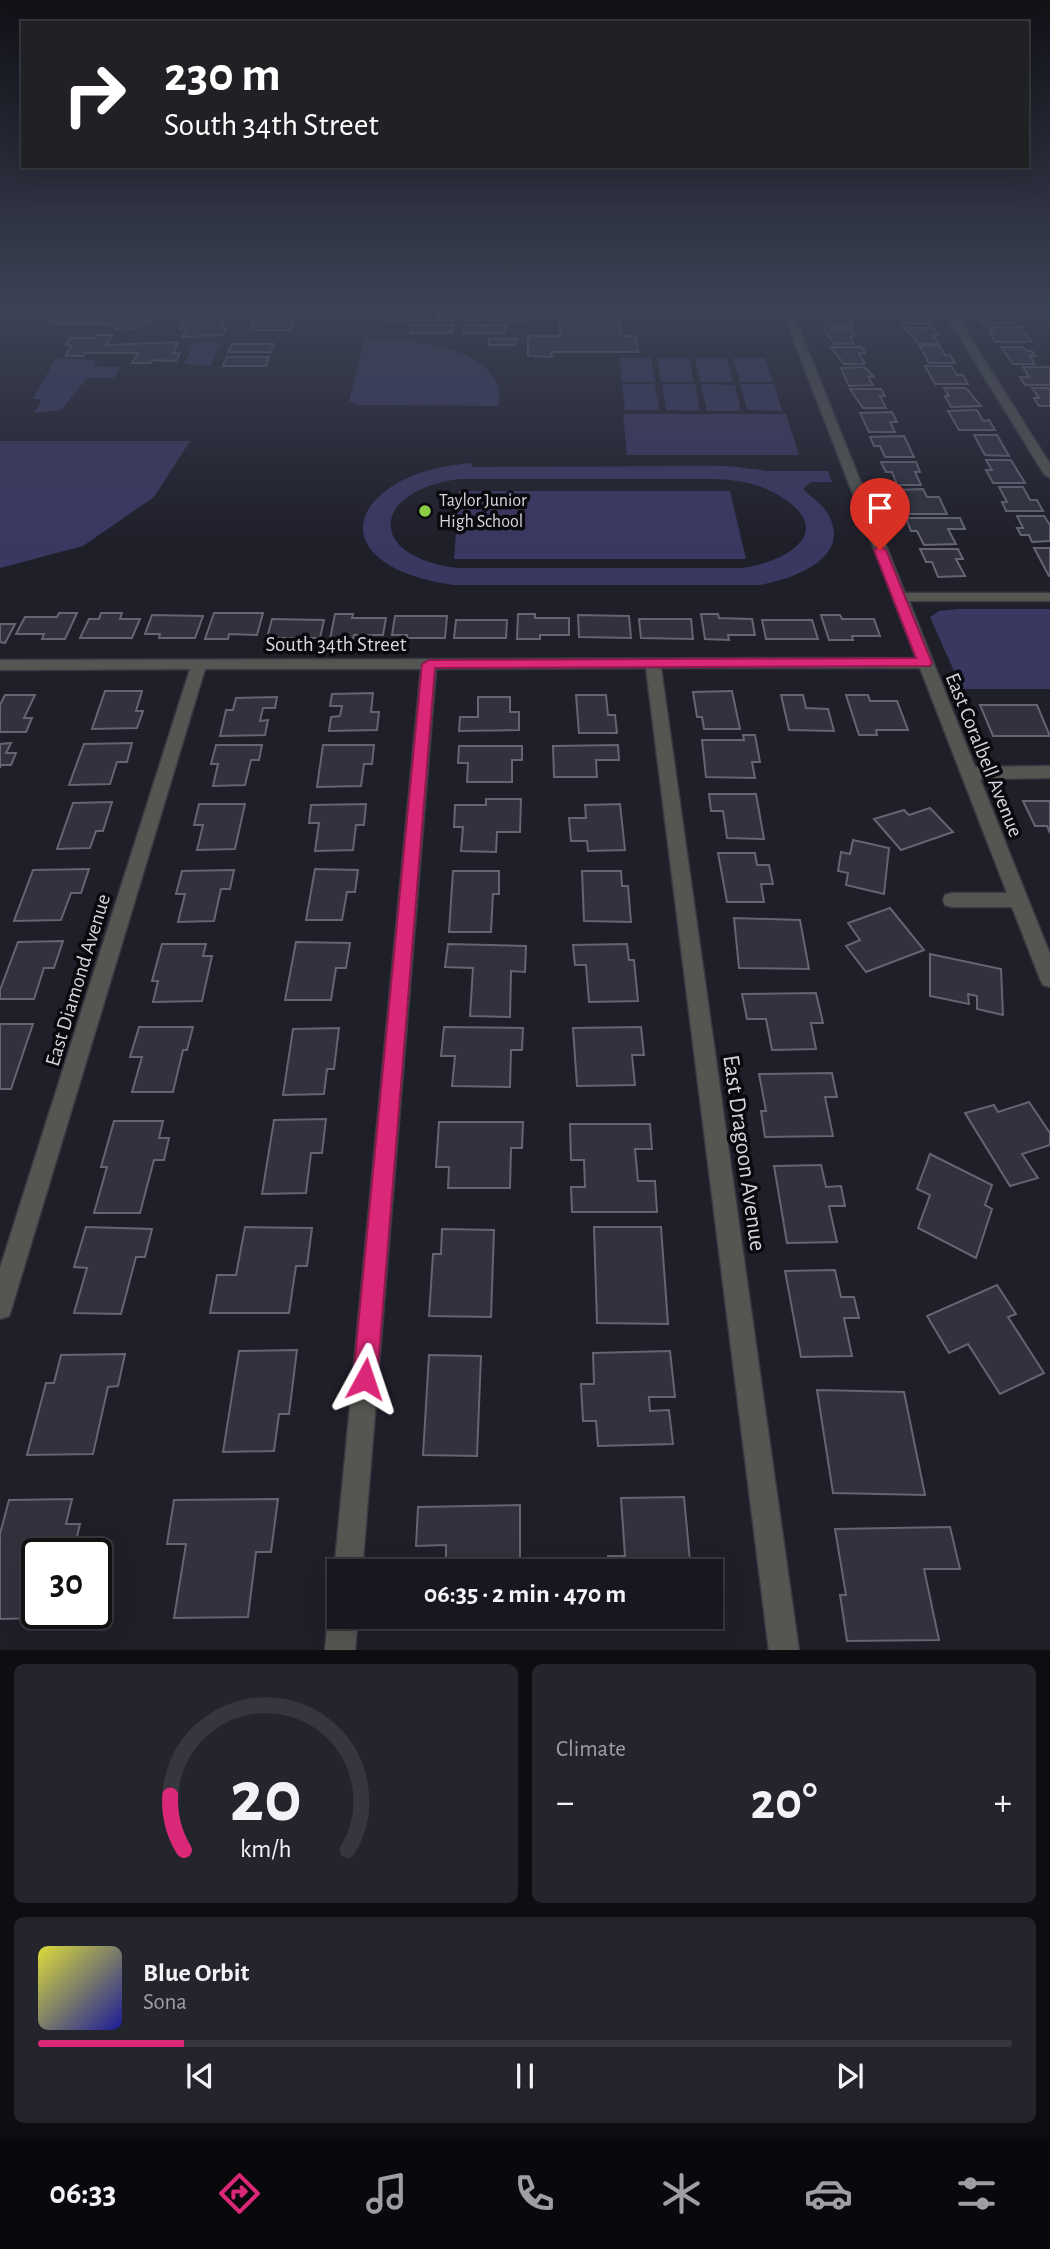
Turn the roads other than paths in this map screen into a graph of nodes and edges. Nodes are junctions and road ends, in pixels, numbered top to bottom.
1 (817, 387) edge
2 (996, 387) edge
3 (1050, 474) edge
4 (899, 597) junction
5 (1050, 597) edge
6 (653, 663) junction
7 (925, 663) junction
8 (429, 664) junction
9 (0, 665) edge
10 (199, 665) junction
11 (1050, 772) edge
12 (968, 773) junction
13 (952, 900) dead end
14 (1019, 900) junction
15 (1050, 979) edge
16 (0, 1307) edge
17 (349, 1559) edge
18 (342, 1629) edge
19 (340, 1650) edge
20 (784, 1650) edge

1 - 4 street, East Coralbell Avenue
2 - 3 street
4 - 5 street
4 - 7 street, East Coralbell Avenue
6 - 7 street, South 34th Street
6 - 8 street, South 34th Street
6 - 20 street, East Dragoon Avenue
7 - 12 street, East Coralbell Avenue
8 - 10 street, South 34th Street
8 - 17 street
9 - 10 street, South 34th Street
10 - 16 street, East Diamond Avenue
11 - 12 street
12 - 14 street, East Coralbell Avenue
13 - 14 street
14 - 15 street, East Coralbell Avenue
18 - 19 street

